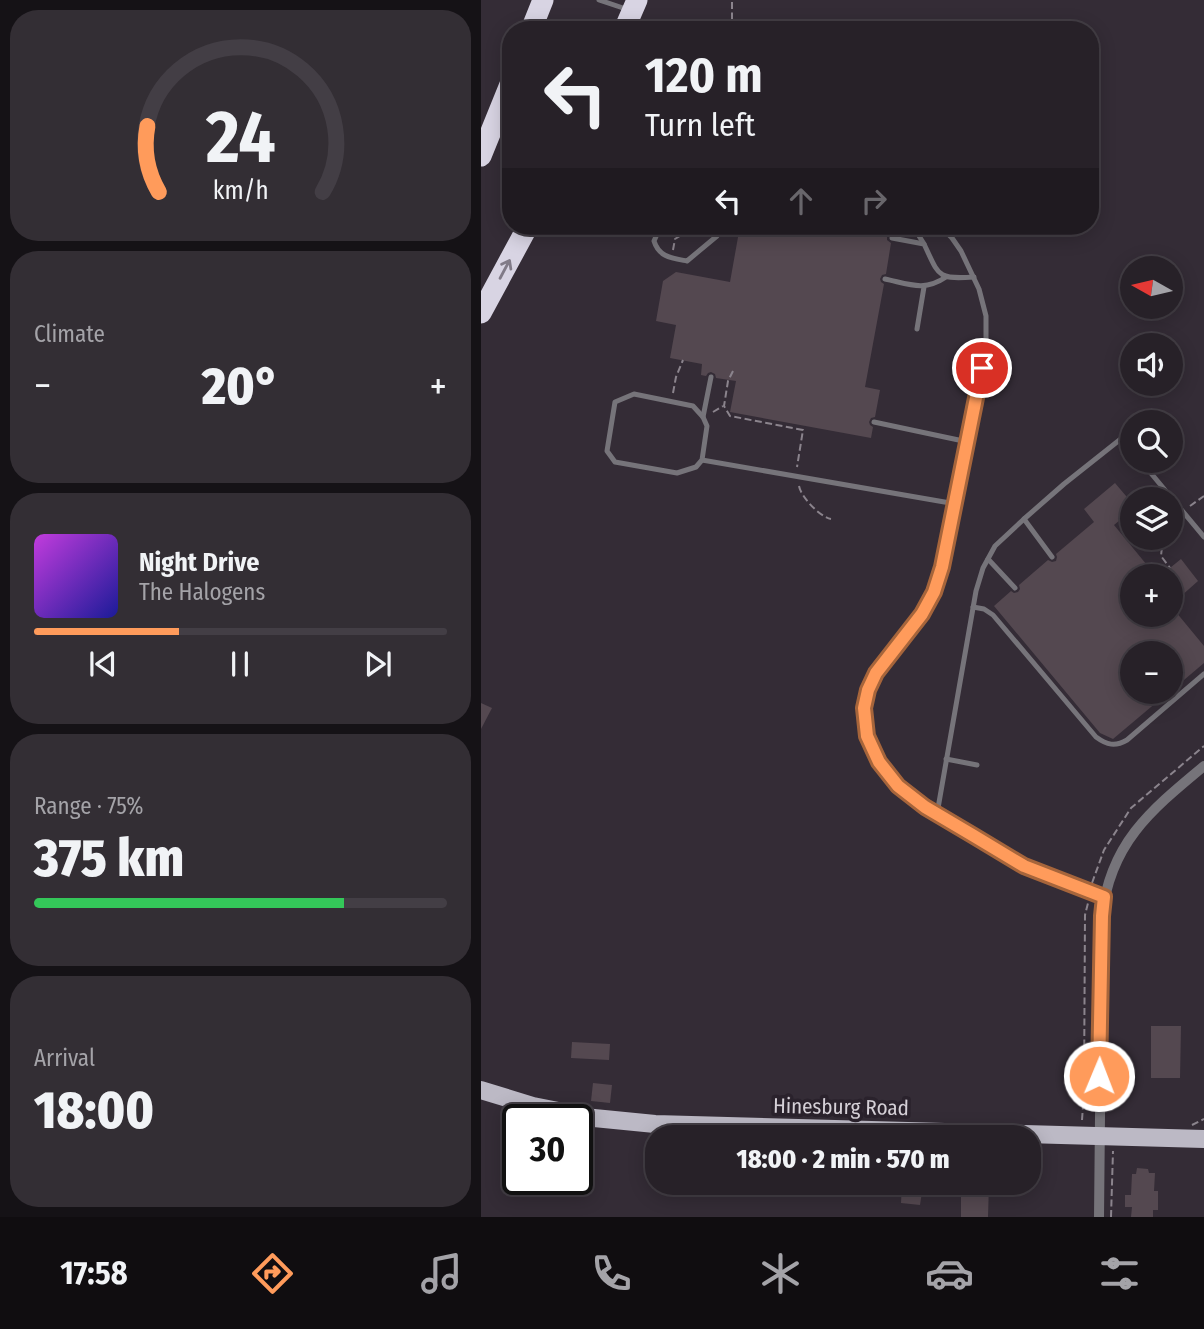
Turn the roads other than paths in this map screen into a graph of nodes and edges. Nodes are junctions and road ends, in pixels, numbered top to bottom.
1 (543, 0) edge
2 (599, 0) edge
3 (631, 14) edge
4 (535, 21) edge
5 (502, 104) edge
6 (481, 156) edge
7 (523, 235) edge
8 (657, 235) edge
9 (717, 235) edge
10 (918, 235) edge
11 (949, 235) edge
12 (892, 238) dead end
13 (924, 244) junction
14 (946, 277) junction
15 (974, 277) junction
16 (885, 279) dead end
17 (924, 286) junction
18 (481, 313) edge
19 (917, 330) dead end
20 (711, 377) dead end
21 (703, 417) junction
22 (874, 422) dead end
23 (1120, 440) edge
24 (968, 442) junction
25 (701, 460) junction
26 (1151, 473) edge
27 (956, 504) junction
28 (1024, 519) junction
29 (1204, 537) edge
30 (1053, 557) dead end
31 (988, 559) junction
32 (1015, 588) dead end
33 (973, 607) junction
34 (1204, 674) edge
35 (946, 759) junction
36 (977, 765) dead end
37 (1204, 766) edge
38 (937, 814) junction
39 (1104, 897) junction
40 (481, 1090) edge
41 (1198, 1132) edge
42 (1107, 1136) junction
43 (1099, 1217) edge

1 - 4 highway
2 - 3 lane
5 - 6 highway
18 -> 7 highway
8 - 9 lane
10 - 13 lane
11 - 15 lane
12 - 13 lane
13 - 14 lane
14 - 15 lane
14 - 17 lane
15 - 24 lane
16 - 17 lane
17 - 19 lane
20 - 21 lane
21 - 25 lane
21 - 25 lane
22 - 24 lane
23 - 28 lane
24 - 27 lane
25 - 27 lane
26 - 29 lane
27 - 38 lane
28 - 30 lane
28 - 31 lane
31 - 32 lane
31 - 33 lane
33 - 34 lane
33 - 35 lane
35 - 36 lane
35 - 38 lane
37 - 39 street
38 - 39 lane
39 - 42 street
40 - 42 main road, Hinesburg Road
41 - 42 main road, Hinesburg Road
42 - 43 street

